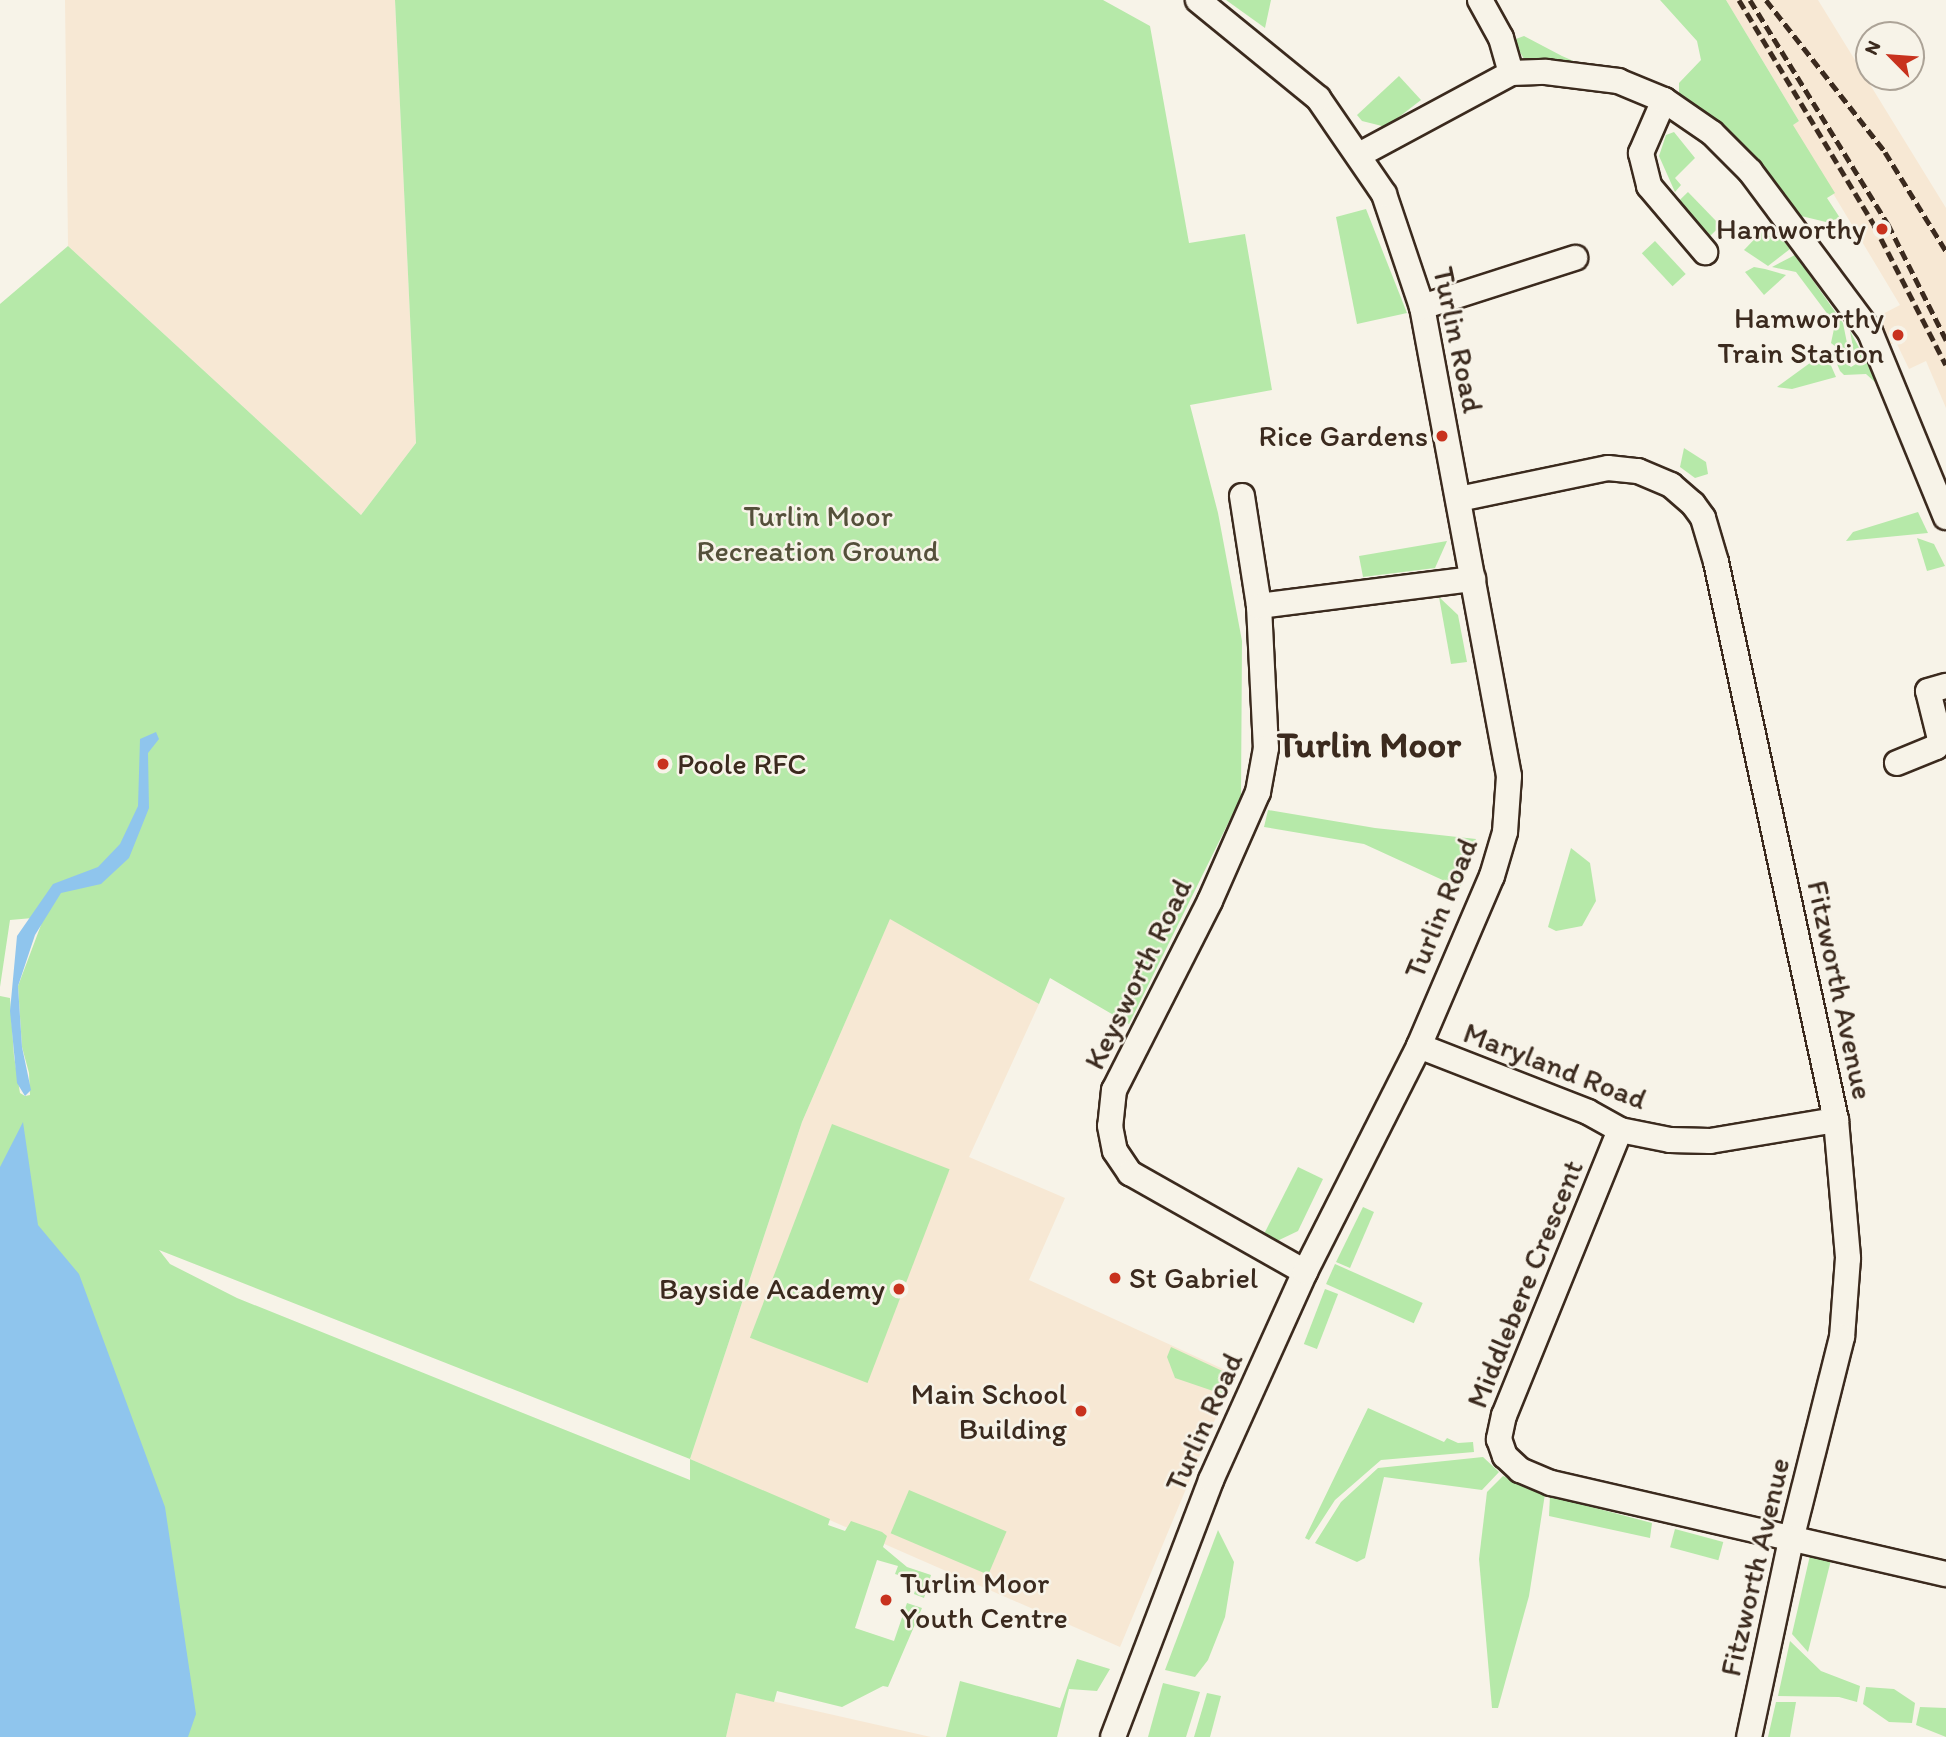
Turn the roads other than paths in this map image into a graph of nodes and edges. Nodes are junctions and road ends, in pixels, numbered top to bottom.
1 (1198, 0) edge
2 (1480, 0) edge
3 (1511, 73) junction
4 (1664, 100) junction
5 (1359, 155) junction
6 (1705, 252) dead end
7 (1575, 258) dead end
8 (1422, 307) junction
9 (1242, 496) dead end
10 (1459, 499) junction
11 (1946, 517) edge
12 (1473, 579) junction
13 (1259, 606) junction
14 (1946, 686) edge
15 (1896, 763) dead end
16 (1419, 1046) junction
17 (1836, 1120) junction
18 (1620, 1130) junction
19 (1305, 1272) junction
20 (1791, 1540) junction
21 (1946, 1574) edge
22 (1113, 1737) edge
23 (1749, 1737) edge

1 - 5 street, Turlin Road
2 - 3 street
3 - 4 street
3 - 5 street
4 - 6 street
4 - 11 street
5 - 8 street, Turlin Road
7 - 8 street
8 - 10 street, Turlin Road
9 - 13 street, Keysworth Road
10 - 12 street, Turlin Road
10 - 17 street, Fitzworth Avenue
12 - 13 street
12 - 16 street, Turlin Road
13 - 19 street, Keysworth Road
14 - 15 street
16 - 18 street, Maryland Road
16 - 19 street, Turlin Road
17 - 18 street, Maryland Road
17 - 20 street, Fitzworth Avenue
18 - 20 street, Middlebere Crescent
19 - 22 street, Turlin Road
20 - 21 street, Middlebere Crescent
20 - 23 street, Fitzworth Avenue

